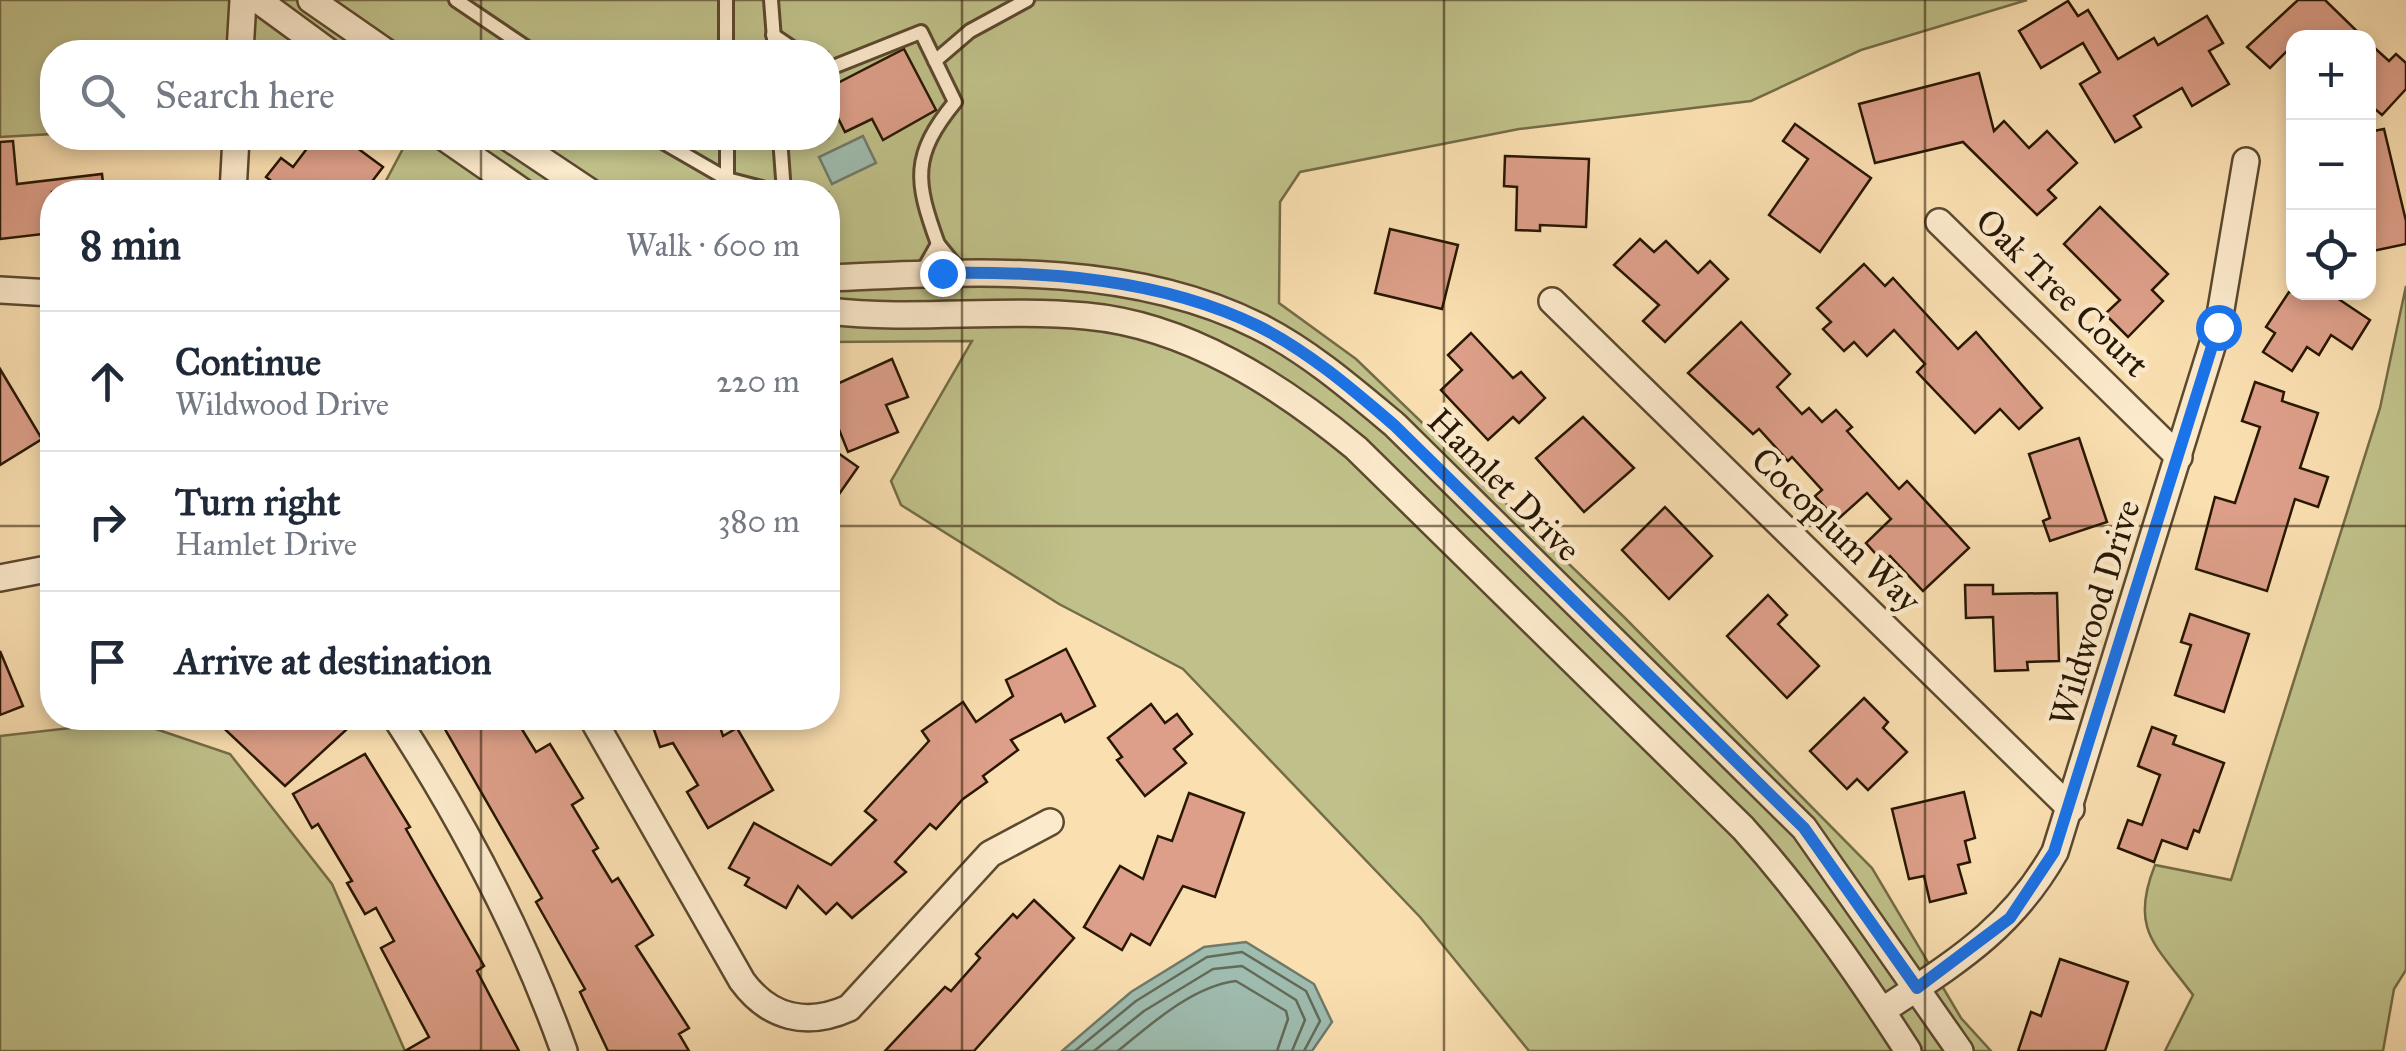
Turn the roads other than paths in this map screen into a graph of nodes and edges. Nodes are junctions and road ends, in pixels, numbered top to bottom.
1 (242, 0) edge
2 (258, 0) edge
3 (310, 0) edge
4 (456, 0) edge
5 (726, 0) edge
6 (771, 0) edge
7 (1027, 0) edge
8 (774, 34) junction
9 (240, 40) edge
10 (313, 40) edge
11 (368, 40) edge
12 (514, 40) edge
13 (726, 40) edge
14 (774, 40) edge
15 (782, 40) edge
16 (935, 62) junction
17 (840, 64) edge
18 (235, 150) edge
19 (462, 150) edge
20 (527, 150) edge
21 (674, 150) edge
22 (727, 150) edge
23 (780, 150) edge
24 (2246, 160) dead end
25 (234, 180) edge
26 (506, 180) edge
27 (572, 180) edge
28 (718, 180) edge
29 (727, 180) edge
30 (780, 180) edge
31 (1939, 222) dead end
32 (938, 244) junction
33 (962, 272) junction
34 (922, 274) junction
35 (840, 277) edge
36 (0, 290) edge
37 (40, 292) edge
38 (1552, 301) dead end
39 (840, 312) edge
40 (2179, 457) junction
41 (40, 570) edge
42 (0, 578) edge
43 (403, 730) edge
44 (599, 730) edge
45 (2072, 809) junction
46 (1050, 822) dead end
47 (1917, 988) junction
48 (1882, 1011) junction
49 (564, 1051) edge
50 (1908, 1051) edge
51 (1960, 1051) edge

1 - 9 street
2 - 10 street
3 - 11 street
4 - 12 lane
5 - 13 lane
6 - 8 lane
7 - 16 lane
8 - 14 lane
8 - 15 lane
16 - 17 lane
16 - 32 lane
18 - 25 street
19 - 26 street
20 - 27 street
21 - 28 lane
22 - 29 lane
23 - 30 lane
24 - 40 street, Wildwood Drive
31 - 40 street, Oak Tree Court
32 - 33 lane
32 - 34 lane
33 - 34 street, Hamlet Drive
33 - 47 street, Hamlet Drive
34 - 35 street, Hamlet Drive
36 - 37 street
38 - 45 street, Cocoplum Way
39 - 48 street
40 - 45 street, Wildwood Drive
41 - 42 street
43 - 49 street
44 - 46 street
45 - 47 street, Wildwood Drive
47 - 48 street, Wildwood Drive
47 - 51 street, Hamlet Drive
48 - 50 street

